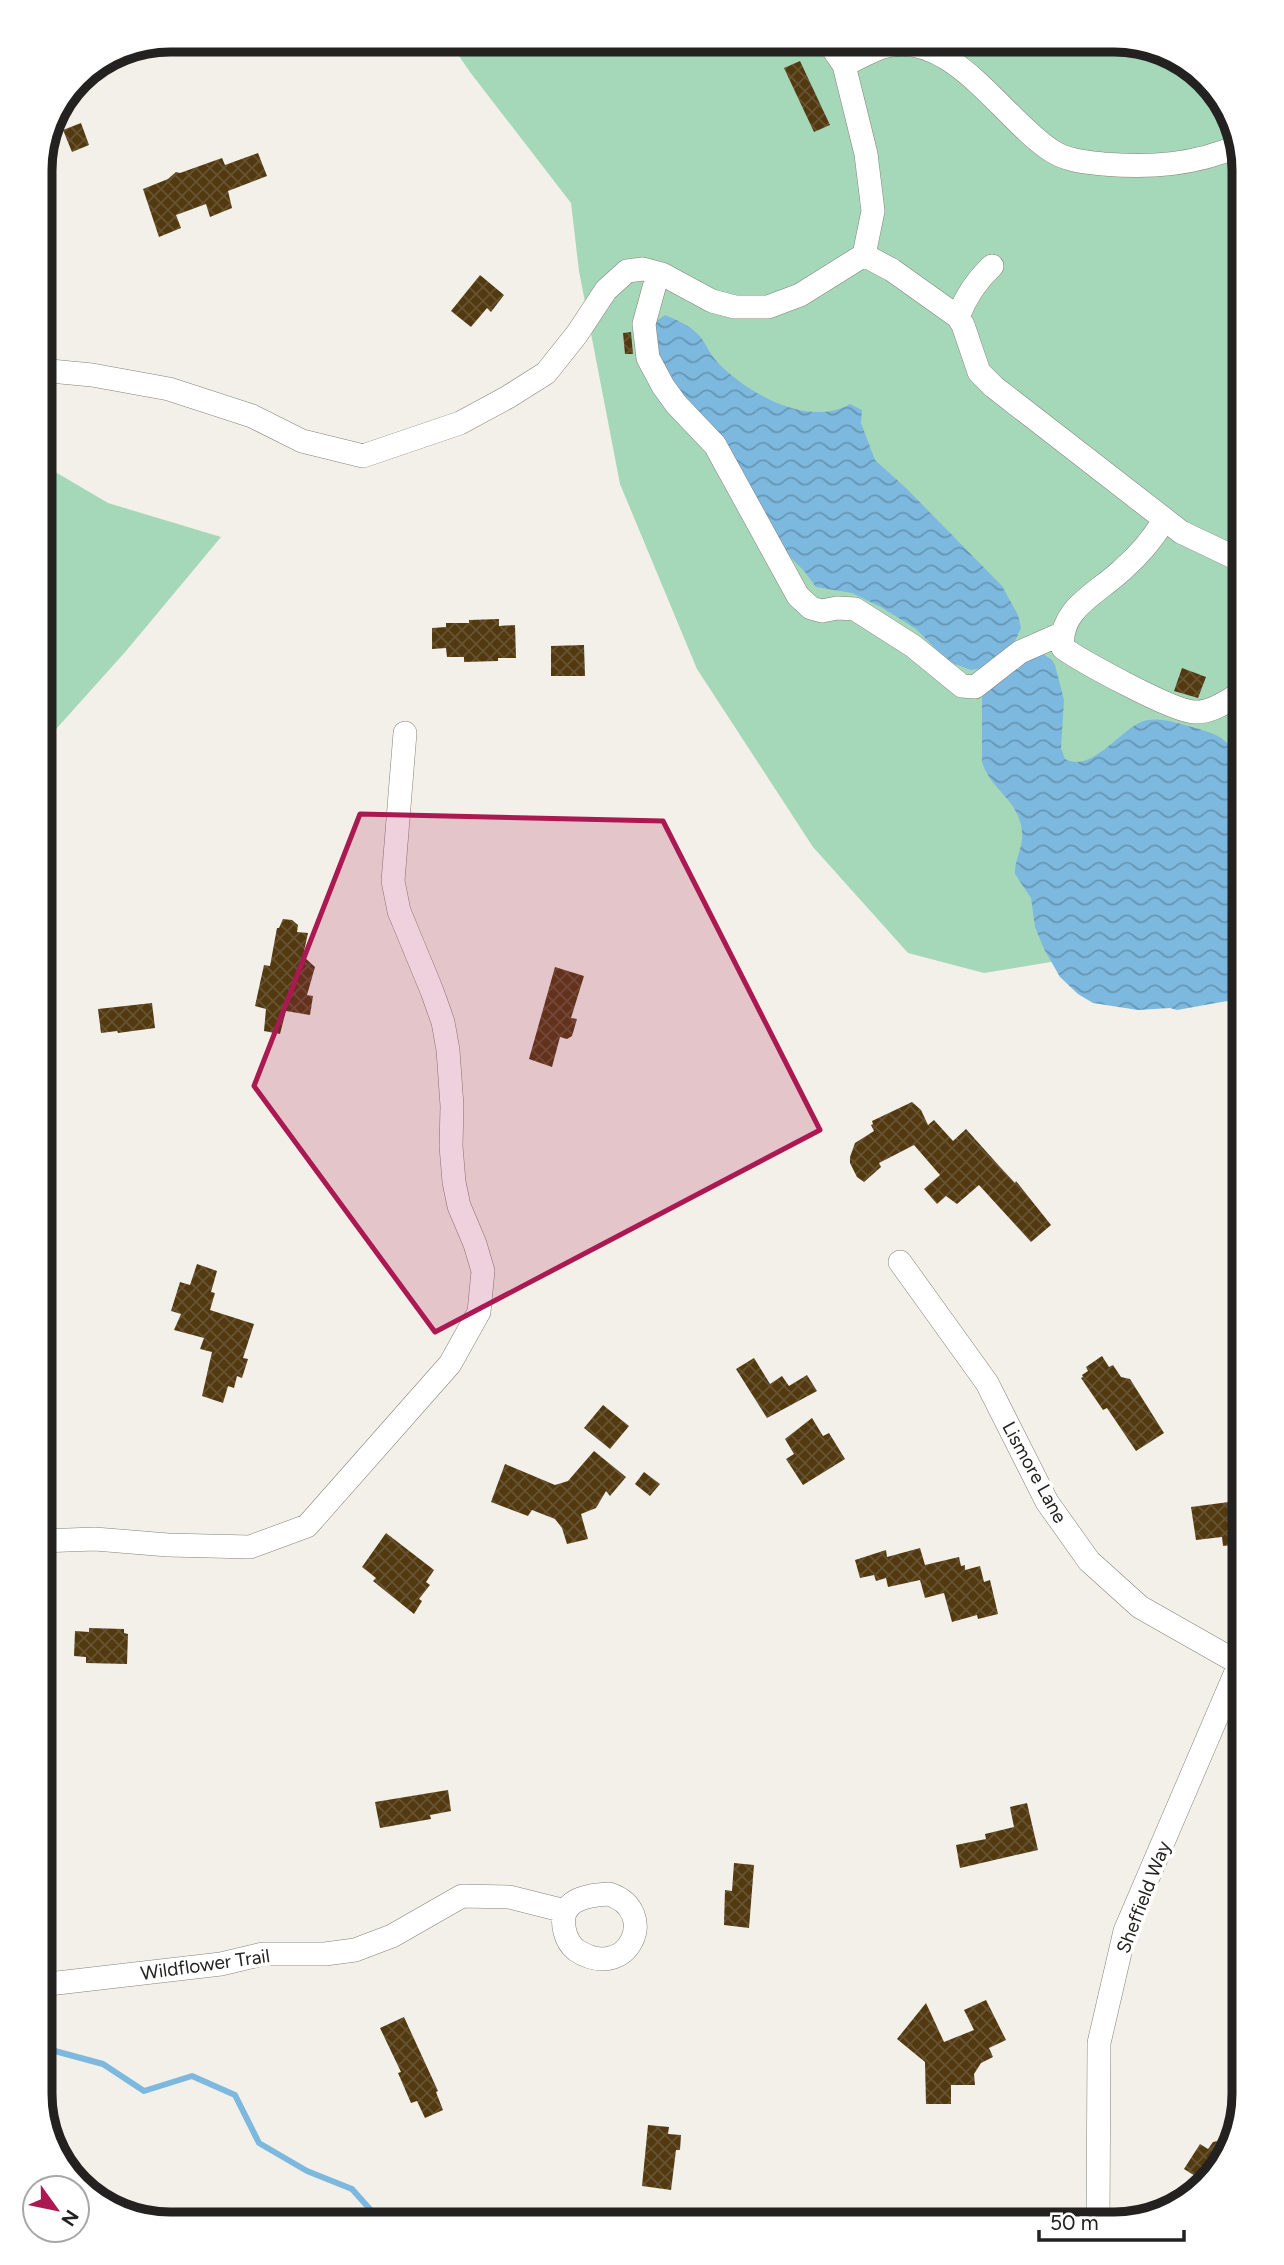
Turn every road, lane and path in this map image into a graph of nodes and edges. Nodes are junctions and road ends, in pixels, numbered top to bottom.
1 (836, 53) edge
2 (871, 53) edge
3 (936, 53) edge
4 (844, 65) junction
5 (1229, 150) edge
6 (864, 255) junction
7 (992, 266) dead end
8 (658, 273) junction
9 (958, 317) junction
10 (53, 371) edge
11 (1164, 520) junction
12 (1232, 556) edge
13 (1061, 634) junction
14 (1232, 698) edge
15 (405, 733) dead end
16 (900, 1262) dead end
17 (52, 1541) edge
18 (1232, 1661) edge
19 (1232, 1687) edge
20 (565, 1911) dead end
21 (52, 1983) edge
22 (1098, 2212) edge

1 - 4 street
2 - 4 street
3 - 5 street
4 - 6 street
6 - 8 street
6 - 9 street
7 - 9 street
8 - 10 street
8 - 13 street
9 - 11 street
11 - 12 street
11 - 13 street
13 - 14 street
15 - 17 street
16 - 18 street, Lismore Lane
19 - 22 street, Sheffield Way
20 - 21 street, Wildflower Trail

